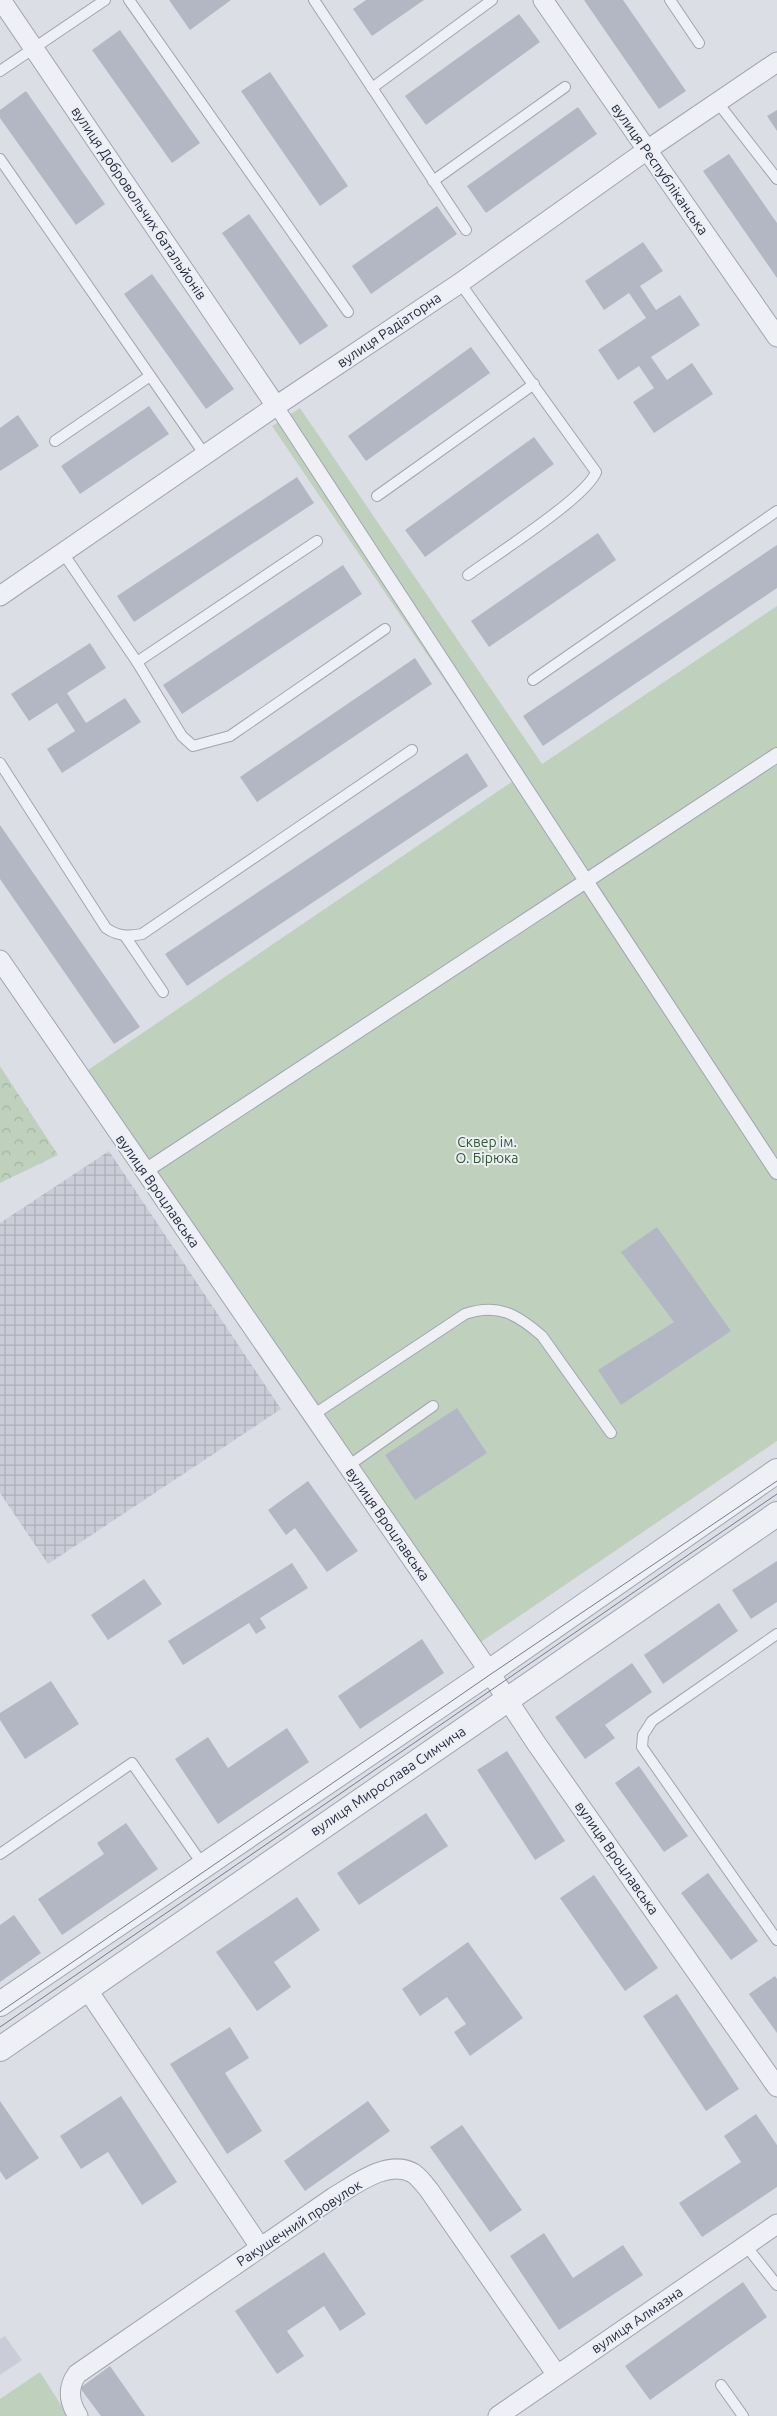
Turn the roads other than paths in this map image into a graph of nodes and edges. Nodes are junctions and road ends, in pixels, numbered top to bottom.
1 (1, 0) edge
2 (105, 0) edge
3 (129, 0) edge
4 (314, 0) edge
5 (492, 0) edge
6 (543, 0) edge
7 (670, 0) edge
8 (699, 43) dead end
9 (35, 49) junction
10 (777, 62) edge
11 (0, 71) edge
12 (565, 87) dead end
13 (372, 88) junction
14 (718, 103) junction
15 (647, 150) junction
16 (0, 159) edge
17 (777, 180) edge
18 (433, 181) junction
19 (466, 230) dead end
20 (460, 283) junction
21 (348, 312) dead end
22 (777, 337) edge
23 (150, 376) junction
24 (534, 384) junction
25 (276, 406) junction
26 (55, 441) dead end
27 (205, 455) junction
28 (378, 496) dead end
29 (777, 512) edge
30 (317, 542) dead end
31 (63, 553) junction
32 (468, 575) dead end
33 (0, 596) edge
34 (385, 630) dead end
35 (137, 662) junction
36 (533, 680) dead end
37 (412, 750) dead end
38 (777, 755) edge
39 (0, 763) edge
40 (586, 881) junction
41 (125, 936) junction
42 (0, 960) edge
43 (162, 992) dead end
44 (145, 1171) junction
45 (777, 1172) edge
46 (433, 1406) dead end
47 (313, 1415) junction
48 (611, 1434) dead end
49 (348, 1466) junction
50 (777, 1471) edge
51 (777, 1514) edge
52 (777, 1634) edge
53 (489, 1672) junction
54 (509, 1700) junction
55 (0, 1854) edge
56 (203, 1865) junction
57 (777, 1940) edge
58 (87, 1989) junction
59 (0, 2004) edge
60 (0, 2049) edge
61 (777, 2087) edge
62 (777, 2224) edge
63 (746, 2246) junction
64 (260, 2247) junction
65 (777, 2285) edge
66 (557, 2374) junction
67 (721, 2386) dead end
68 (78, 2416) edge
69 (498, 2416) edge
70 (743, 2416) edge

1 - 9 street, вулиця Добровольчих батальйонів
2 - 9 lane
3 - 21 lane
4 - 13 lane
5 - 13 lane
6 - 15 street, вулиця Республіканська
7 - 8 lane
9 - 11 lane
9 - 25 street, вулиця Добровольчих батальйонів
10 - 14 street, вулиця Радіаторна
12 - 18 lane
13 - 18 lane
14 - 15 street, вулиця Радіаторна
14 - 17 lane
15 - 20 street, вулиця Радіаторна
15 - 22 street, вулиця Республіканська
16 - 23 lane
18 - 19 lane
20 - 24 lane
20 - 25 street, вулиця Радіаторна
23 - 26 lane
23 - 27 lane
24 - 28 lane
24 - 32 lane
25 - 27 street, вулиця Радіаторна
25 - 40 street
27 - 31 street, вулиця Радіаторна
29 - 36 lane
30 - 35 lane
31 - 33 street, вулиця Радіаторна
31 - 35 lane
34 - 35 lane
37 - 41 lane
38 - 40 street
39 - 41 lane
40 - 44 street
40 - 45 street
41 - 43 lane
42 - 44 street, вулиця Вроцлавська
44 - 47 street, вулиця Вроцлавська
46 - 49 lane
47 - 48 lane
47 - 49 street, вулиця Вроцлавська
49 - 53 street, вулиця Вроцлавська
50 - 53 street
51 - 54 street, вулиця Мирослава Симчича
52 - 57 lane
53 - 54 street, вулиця Вроцлавська
53 - 56 street
54 - 58 street, вулиця Мирослава Симчича
54 - 61 street, вулиця Вроцлавська
55 - 56 lane
56 - 59 street
58 - 60 street, вулиця Мирослава Симчича
58 - 64 street
62 - 63 street, вулиця Алмазна
63 - 65 lane
63 - 66 street, вулиця Алмазна
64 - 66 street, Ракушечний провулок
64 - 68 street, Ракушечний провулок
66 - 69 street, вулиця Алмазна
67 - 70 lane

